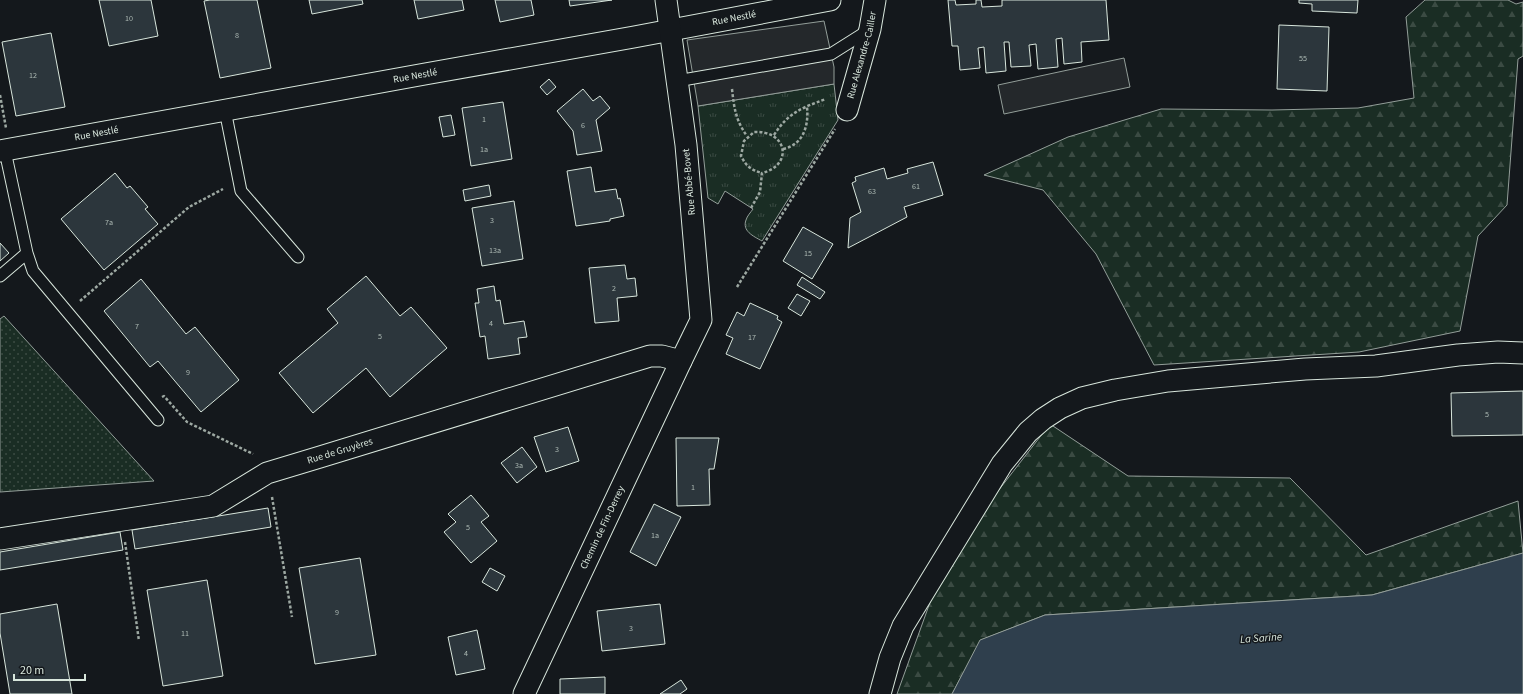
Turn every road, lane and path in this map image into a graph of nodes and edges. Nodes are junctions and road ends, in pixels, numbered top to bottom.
1 (666, 0) edge
2 (830, 0) edge
3 (875, 0) edge
4 (670, 30) junction
5 (870, 30) junction
6 (729, 71) junction
7 (677, 81) junction
8 (853, 89) junction
9 (0, 95) edge
10 (807, 107) junction
11 (225, 110) junction
12 (847, 110) joint
13 (748, 136) junction
14 (774, 136) junction
15 (4, 146) edge
16 (782, 149) junction
17 (762, 173) junction
18 (239, 181) junction
19 (751, 208) dead end
20 (27, 253) junction
21 (298, 258) dead end
22 (0, 276) edge
23 (737, 287) dead end
24 (67, 312) junction
25 (1523, 353) edge
26 (681, 361) junction
27 (148, 408) junction
28 (158, 420) dead end
29 (263, 465) junction
30 (122, 520) junction
31 (0, 539) edge
32 (292, 617) dead end
33 (139, 641) dead end
34 (524, 694) edge
35 (880, 694) edge

1 - 4 street, Rue Abbé-Bovet
2 - 4 street, Rue Nestlé
3 - 5 street, Rue Alexandre-Cailler
4 - 7 street, Rue Abbé-Bovet
4 - 11 street, Rue Nestlé
5 - 6 lane
5 - 8 street, Rue Alexandre-Cailler
6 - 7 lane
6 - 13 path
7 - 26 street, Rue Abbé-Bovet
8 - 10 path
8 - 12 street, Rue Alexandre-Cailler
9 - 15 path
10 - 14 path
10 - 16 path
11 - 15 street, Rue Nestlé
11 - 18 lane
12 - 23 path
13 - 14 path
13 - 17 path
14 - 16 path
15 - 20 lane
16 - 17 path
17 - 19 path
18 - 21 lane
18 - 24 path
20 - 22 lane
20 - 24 lane
24 - 27 lane
25 - 35 street
26 - 29 street, Rue de Gruyères
26 - 34 street, Chemin de Fin-Derrey
27 - 28 lane
27 - 29 path
29 - 30 street, Rue de Gruyères
29 - 32 path
30 - 31 street, Rue de Gruyères
30 - 33 path

